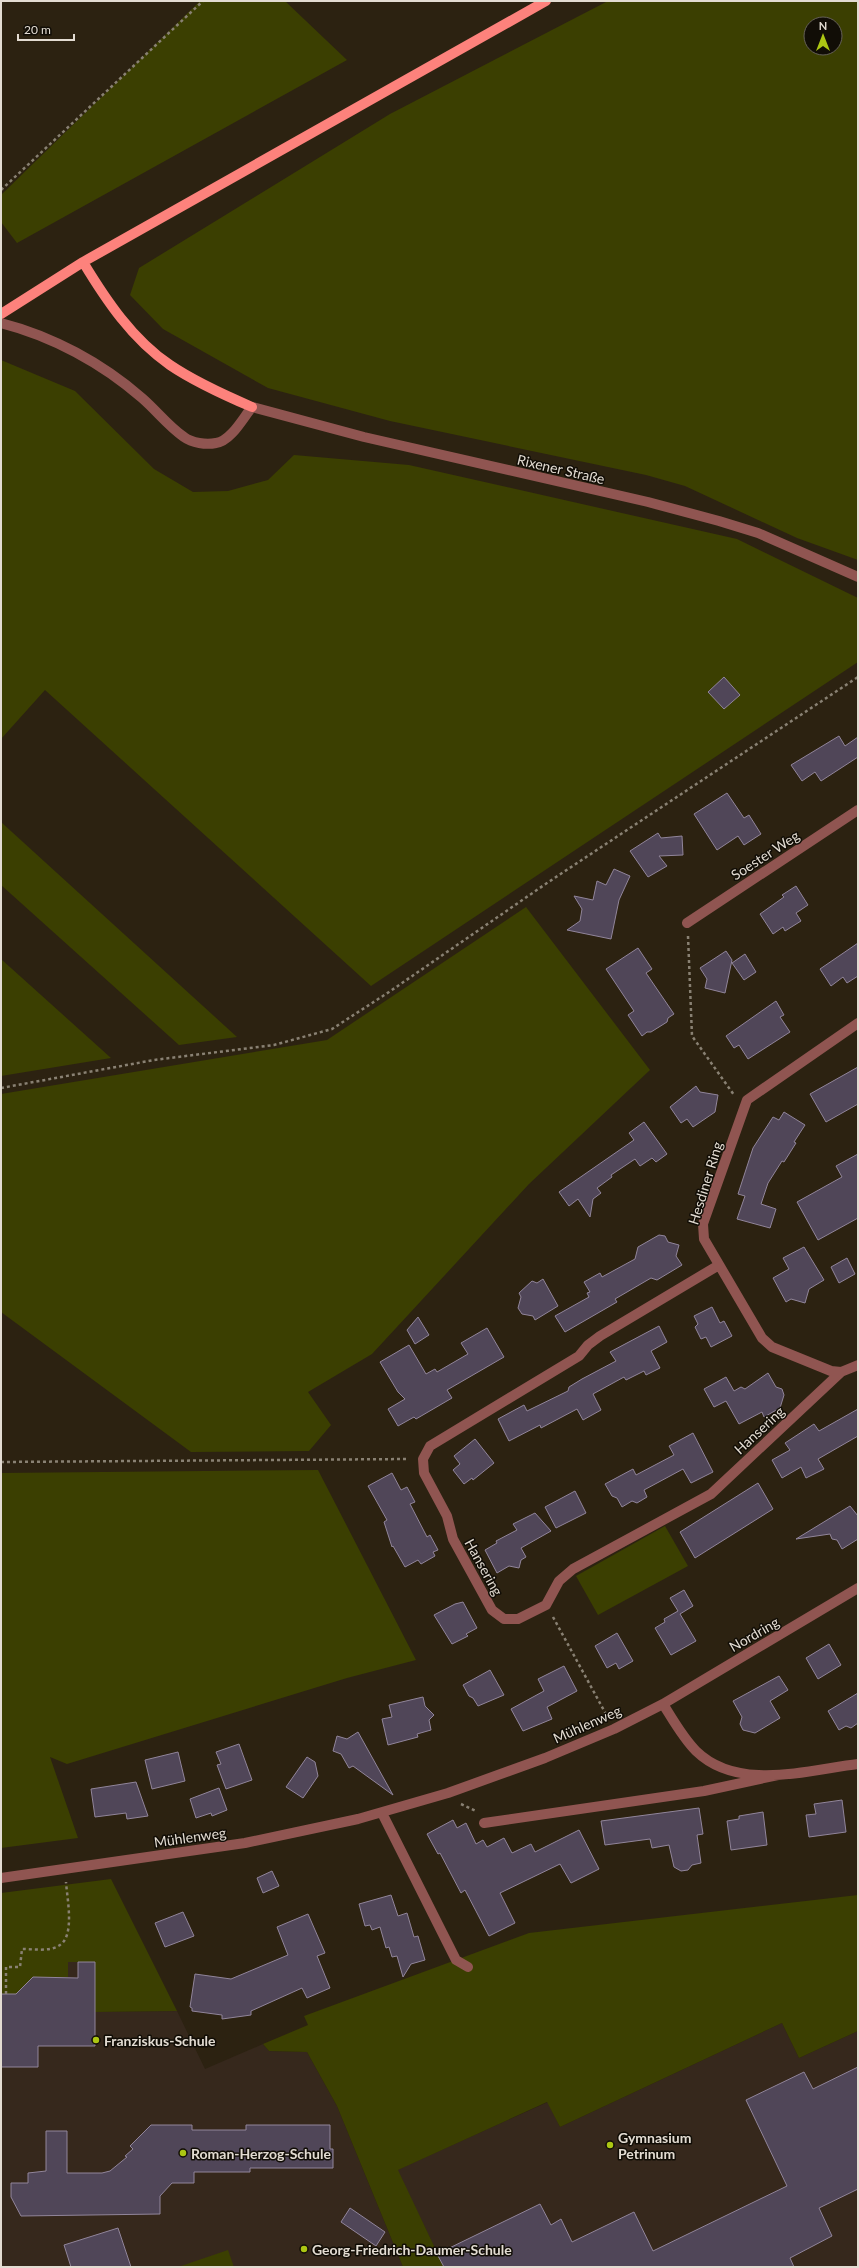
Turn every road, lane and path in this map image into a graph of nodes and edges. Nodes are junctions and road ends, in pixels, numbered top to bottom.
1 (203, 1) edge
2 (546, 1) edge
3 (1, 190) edge
4 (83, 262) junction
5 (1, 314) edge
6 (1, 323) edge
7 (252, 407) junction
8 (858, 576) edge
9 (858, 677) edge
10 (858, 810) edge
11 (687, 923) joint
12 (858, 1023) edge
13 (1, 1088) edge
14 (744, 1107) junction
15 (719, 1265) junction
16 (858, 1365) edge
17 (841, 1372) junction
18 (422, 1458) junction
19 (1, 1462) edge
20 (858, 1588) edge
21 (546, 1604) junction
22 (663, 1704) junction
23 (614, 1729) junction
24 (858, 1764) edge
25 (778, 1775) junction
26 (382, 1813) junction
27 (484, 1823) dead end
28 (65, 1870) junction
29 (1, 1878) edge
30 (468, 1968) dead end
31 (6, 1994) dead end

1 - 3 path
2 - 4 main road
4 - 5 main road
4 - 7 main road
6 - 7 street
7 - 8 street, Rixener Straße
9 - 13 path
10 - 11 street, Soester Weg
11 - 14 path
12 - 14 street, Hesdiner Ring
14 - 15 street, Hesdiner Ring
15 - 17 street, Hesdiner Ring
15 - 18 street
16 - 17 street
17 - 21 street, Hansering
18 - 19 path
18 - 21 street, Hansering
20 - 22 street, Nordring
21 - 23 path
22 - 23 street, Mühlenweg
22 - 25 street
23 - 26 street, Mühlenweg
24 - 25 street
25 - 27 street
26 - 28 street, Mühlenweg
26 - 30 street
28 - 29 street, Mühlenweg
28 - 31 path

